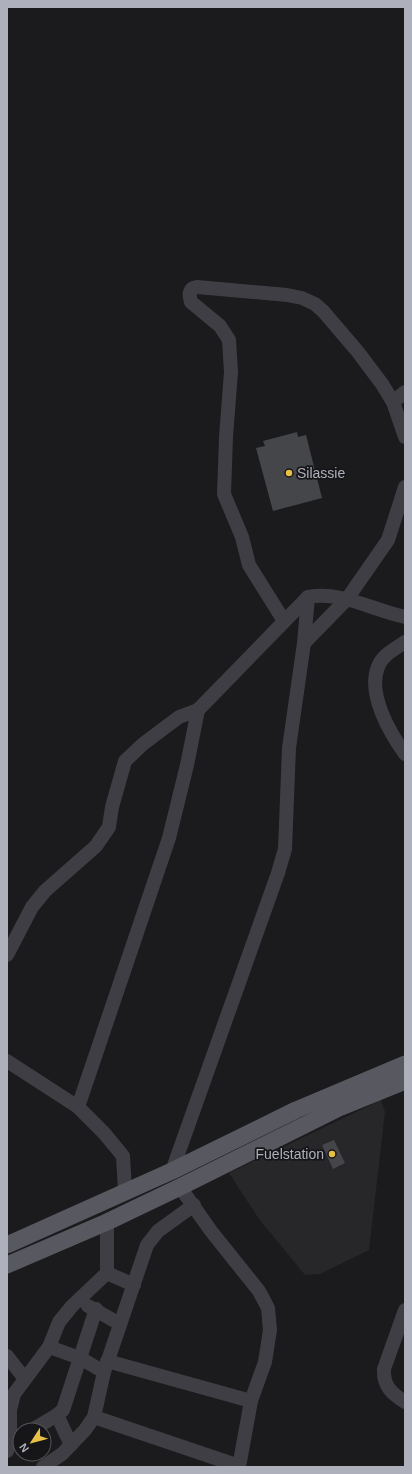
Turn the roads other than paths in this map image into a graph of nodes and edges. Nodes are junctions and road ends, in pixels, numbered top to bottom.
1 (405, 392) edge
2 (393, 402) junction
3 (405, 437) edge
4 (405, 487) edge
5 (308, 597) junction
6 (347, 599) junction
7 (405, 617) edge
8 (284, 621) junction
9 (405, 642) edge
10 (304, 643) junction
11 (198, 710) junction
12 (405, 754) edge
13 (7, 955) edge
14 (7, 1061) edge
15 (405, 1064) edge
16 (405, 1081) edge
17 (338, 1100) junction
18 (78, 1107) junction
19 (300, 1118) junction
20 (172, 1171) junction
21 (180, 1187) junction
22 (125, 1191) junction
23 (194, 1205) junction
24 (107, 1222) junction
25 (7, 1245) edge
26 (7, 1265) edge
27 (107, 1273) junction
28 (134, 1285) junction
29 (77, 1301) junction
30 (96, 1309) junction
31 (405, 1310) edge
32 (120, 1324) junction
33 (49, 1348) junction
34 (7, 1356) edge
35 (80, 1358) junction
36 (105, 1367) junction
37 (25, 1379) junction
38 (251, 1401) junction
39 (405, 1402) edge
40 (9, 1409) edge
41 (57, 1415) junction
42 (94, 1417) junction
43 (45, 1422) edge
44 (12, 1443) edge
45 (71, 1445) junction
46 (43, 1467) edge
47 (239, 1467) edge

1 - 2 street
2 - 3 street
2 - 8 street
4 - 6 street
5 - 6 street
5 - 8 street
5 - 10 street
6 - 7 street
6 - 10 street
8 - 11 street
9 - 12 street
10 - 20 street
11 - 13 street
11 - 18 street
14 - 18 street
15 - 17 main road
16 - 17 main road
17 - 19 main road
18 - 22 street
19 - 20 main road
19 - 21 main road
20 - 22 main road
21 - 23 street
21 - 24 main road
22 - 25 main road
23 - 28 street
23 - 38 street
24 - 26 main road
24 - 27 street
27 - 28 street
27 - 29 street
28 - 32 street
29 - 30 street
29 - 33 street
30 - 32 street
30 - 35 street
31 - 39 street
32 - 36 street
33 - 35 street
33 - 37 street
34 - 37 street
35 - 36 street
35 - 41 street
36 - 38 street
36 - 42 street
37 - 40 street
38 - 47 street
40 - 44 street
41 - 43 street
41 - 45 street
42 - 45 street
42 - 47 street
45 - 46 street

